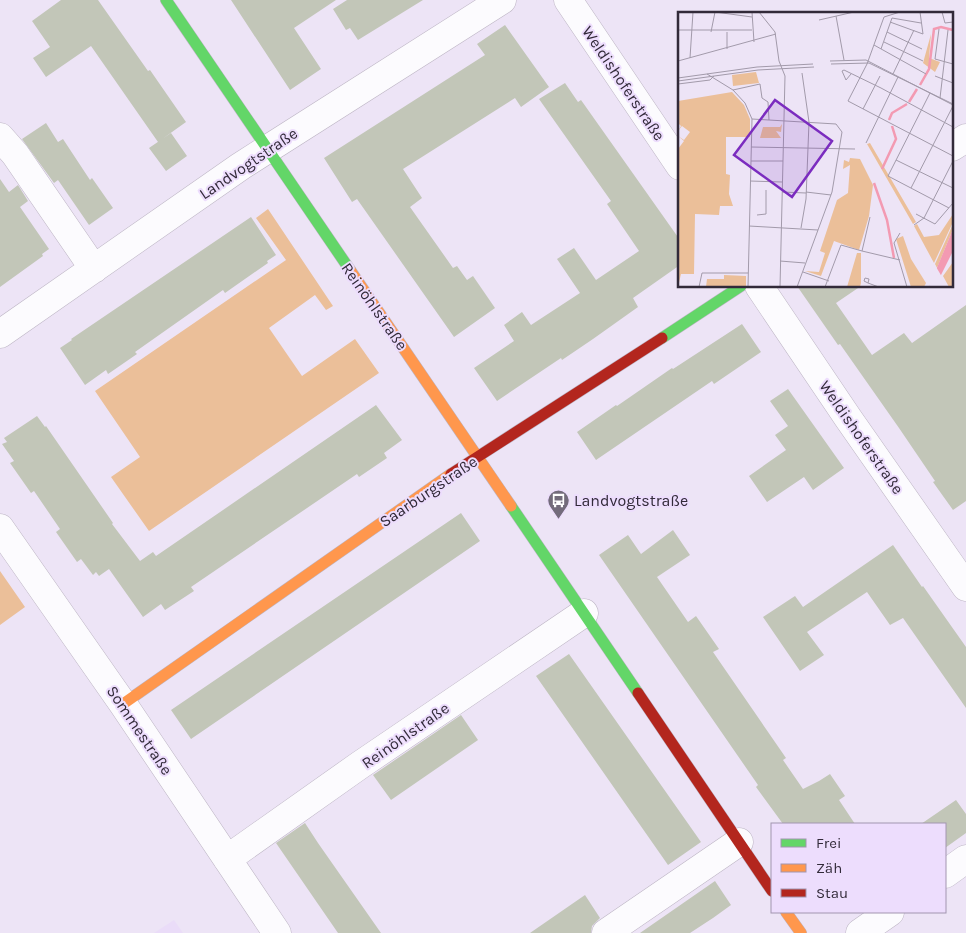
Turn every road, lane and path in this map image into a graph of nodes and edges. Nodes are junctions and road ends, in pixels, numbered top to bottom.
1 (166, 0) edge
2 (502, 0) edge
3 (568, 0) edge
4 (0, 137) edge
5 (966, 138) edge
6 (954, 146) edge
7 (268, 149) junction
8 (678, 163) edge
9 (94, 268) junction
10 (738, 288) edge
11 (760, 288) edge
12 (0, 334) edge
13 (478, 457) junction
14 (0, 528) edge
15 (966, 587) edge
16 (584, 613) junction
17 (122, 704) junction
18 (739, 842) junction
19 (228, 859) junction
20 (966, 859) edge
21 (946, 873) edge
22 (771, 890) edge
23 (787, 913) edge
24 (889, 913) edge
25 (277, 933) edge
26 (606, 933) edge
27 (801, 933) edge
28 (860, 933) edge

1 - 7 street, Reinöhlstraße
2 - 7 street, Landvogtstraße
3 - 8 street, Weldishoferstraße
4 - 9 street
5 - 6 street
7 - 9 street, Landvogtstraße
7 - 13 street, Reinöhlstraße
9 - 12 street, Landvogtstraße
10 - 13 street, Saarburgstraße
11 - 15 street, Weldishoferstraße
13 - 16 street, Reinöhlstraße
13 - 17 street, Saarburgstraße
14 - 17 street, Sommestraße
16 - 18 street, Reinöhlstraße
16 - 19 street, Reinöhlstraße
17 - 19 street, Sommestraße
18 - 22 street, Reinöhlstraße
18 - 26 street
19 - 25 street, Sommestraße
20 - 21 street
23 - 27 street
24 - 28 street

